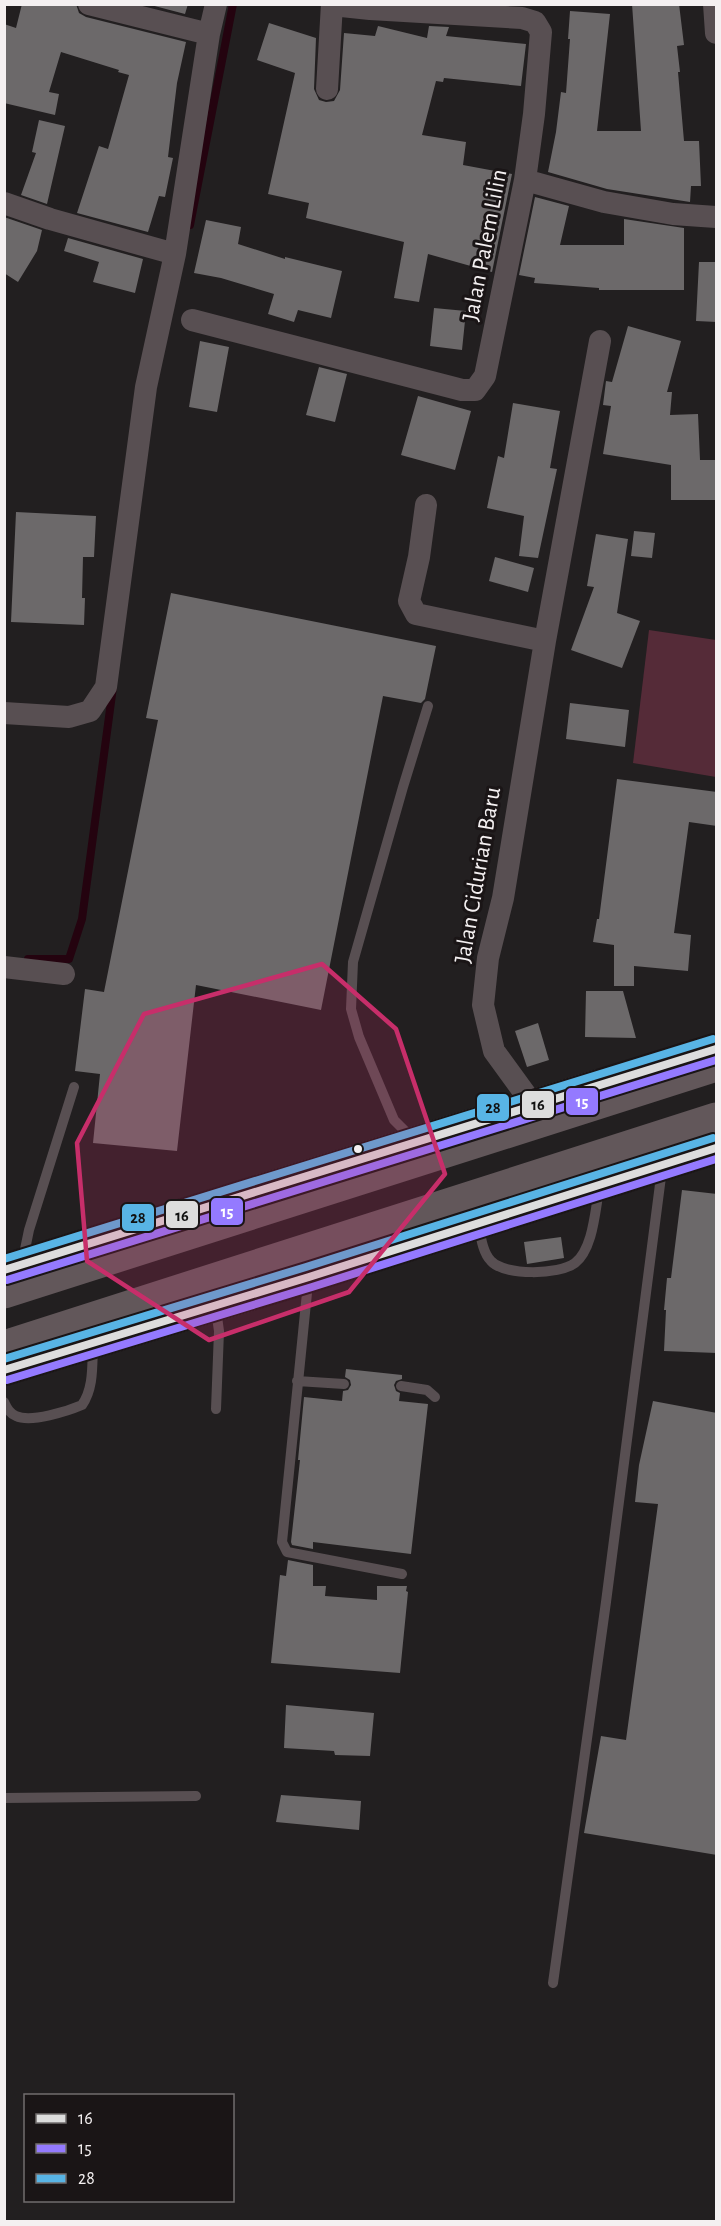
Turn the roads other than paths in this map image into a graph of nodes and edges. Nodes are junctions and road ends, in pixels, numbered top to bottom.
1 (88, 4) edge
2 (216, 4) edge
3 (714, 4) edge
4 (332, 5) edge
5 (488, 10) edge
6 (717, 33) edge
7 (209, 34) junction
8 (327, 89) dead end
9 (525, 180) junction
10 (4, 203) edge
11 (717, 217) edge
12 (175, 255) junction
13 (192, 320) dead end
14 (600, 341) dead end
15 (426, 505) dead end
16 (545, 641) junction
17 (428, 706) dead end
18 (4, 712) edge
19 (4, 967) edge
20 (64, 974) dead end
21 (717, 1049) edge
22 (717, 1065) edge
23 (74, 1087) dead end
24 (534, 1106) junction
25 (717, 1119) edge
26 (416, 1142) junction
27 (717, 1148) edge
28 (663, 1165) junction
29 (564, 1168) junction
30 (600, 1185) junction
31 (493, 1219) junction
32 (13, 1267) edge
33 (309, 1277) junction
34 (4, 1292) edge
35 (216, 1306) junction
36 (93, 1342) junction
37 (4, 1347) edge
38 (4, 1370) edge
39 (297, 1381) junction
40 (344, 1384) dead end
41 (401, 1386) dead end
42 (435, 1397) dead end
43 (4, 1402) edge
44 (216, 1409) dead end
45 (402, 1574) dead end
46 (196, 1796) dead end
47 (4, 1798) edge
48 (553, 1983) dead end

1 - 7 street
2 - 7 street
3 - 6 street
4 - 5 street, Jalan Palem Lilin
4 - 8 street
5 - 9 street, Jalan Palem Lilin
7 - 12 street
9 - 11 street
9 - 13 street, Jalan Palem Lilin
10 - 12 street
12 - 18 street
14 - 16 street, Jalan Cidurian Baru
15 - 16 street
16 - 24 street, Jalan Cidurian Baru
17 - 26 lane
19 - 20 street
21 - 24 main road
22 - 34 highway
23 - 32 lane
24 - 26 main road
25 - 29 highway
26 - 32 main road
27 - 28 main road
28 - 30 main road
28 - 48 lane
29 - 31 highway
29 - 37 highway
30 - 31 main road
30 - 31 lane
31 - 33 main road
33 - 35 main road
33 - 39 lane
35 - 36 main road
35 - 44 lane
36 - 38 main road
36 - 43 lane
39 - 40 lane
39 - 45 lane
41 - 42 lane
46 - 47 lane

